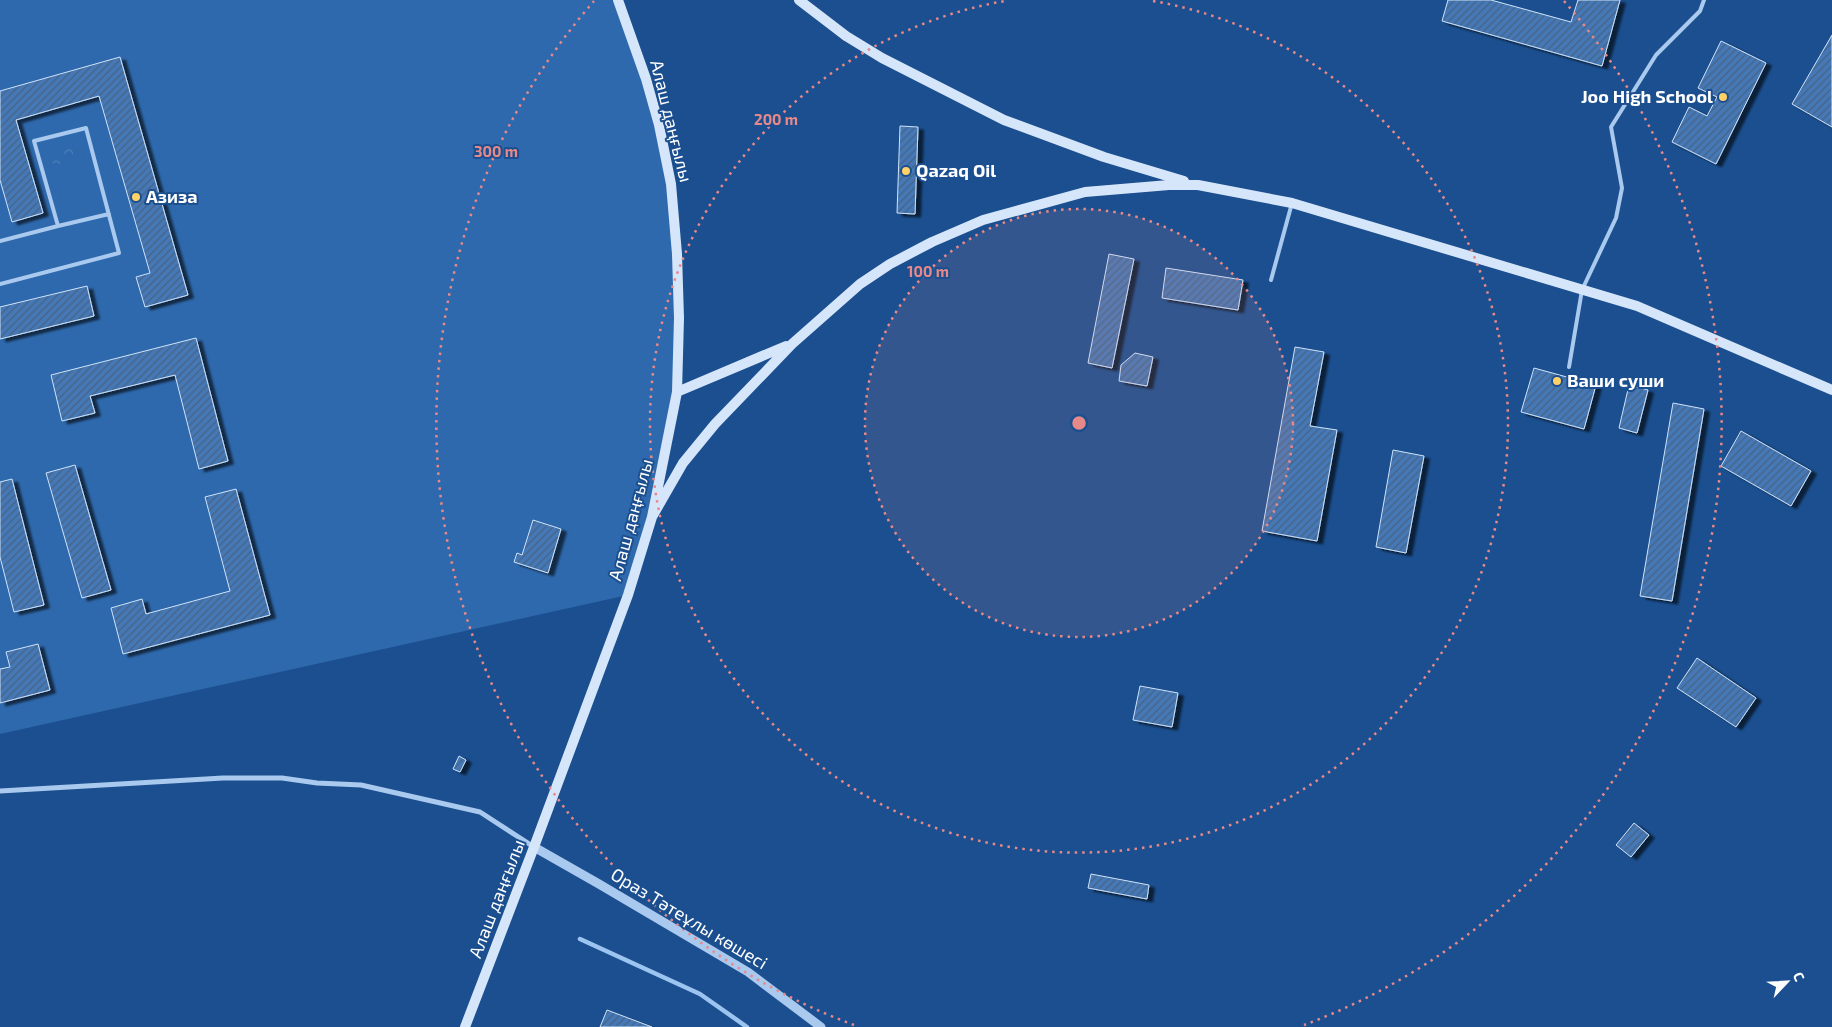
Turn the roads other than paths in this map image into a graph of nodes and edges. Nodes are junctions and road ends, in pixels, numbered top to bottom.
1 (618, 0) edge
2 (798, 0) edge
3 (1704, 0) edge
4 (1198, 186) junction
5 (1292, 203) junction
6 (109, 214) junction
7 (58, 226) junction
8 (0, 242) edge
9 (1270, 280) dead end
10 (0, 284) edge
11 (1582, 290) junction
12 (792, 344) junction
13 (1569, 367) dead end
14 (1832, 390) edge
15 (677, 392) junction
16 (652, 517) junction
17 (0, 791) edge
18 (534, 847) junction
19 (465, 1027) edge
20 (821, 1027) edge

1 - 15 main road, Алаш даңғылы
2 - 4 main road
3 - 11 lane
4 - 5 main road
4 - 12 main road
5 - 9 lane
5 - 11 main road
6 - 7 lane
6 - 7 lane
6 - 10 lane
7 - 8 lane
11 - 13 lane
11 - 14 main road
12 - 15 main road
12 - 16 main road
15 - 16 main road, Алаш даңғылы
16 - 18 main road, Алаш даңғылы
17 - 18 street
18 - 19 main road, Алаш даңғылы
18 - 20 street, Ораз Тәтеұлы көшесі

